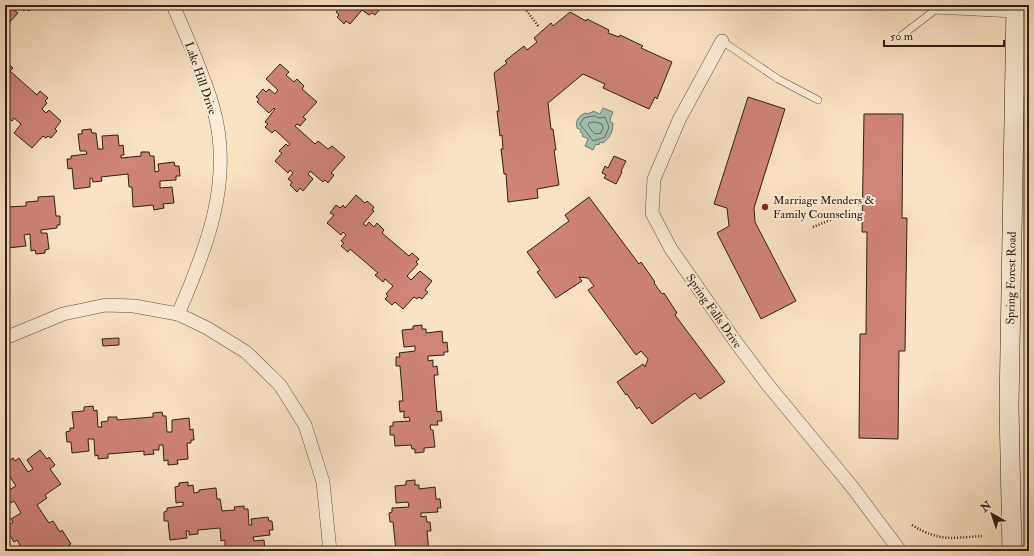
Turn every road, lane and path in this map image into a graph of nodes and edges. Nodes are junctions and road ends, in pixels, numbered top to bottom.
1 (173, 5) edge
2 (523, 6) dead end
3 (934, 7) edge
4 (1021, 11) edge
5 (539, 27) dead end
6 (901, 36) dead end
7 (722, 41) joint
8 (818, 100) dead end
9 (810, 213) dead end
10 (840, 216) dead end
11 (790, 219) dead end
12 (813, 227) dead end
13 (178, 314) junction
14 (5, 338) edge
15 (912, 525) dead end
16 (982, 536) dead end
17 (330, 551) edge
18 (900, 551) edge
19 (1012, 551) edge

1 - 13 street, Lake Hill Drive
2 - 5 path
3 - 4 lane
3 - 6 lane
4 - 19 main road, Spring Forest Road
7 - 8 lane
7 - 18 street, Spring Falls Drive
9 - 11 path
10 - 12 path
13 - 14 street
13 - 17 street
15 - 16 path

